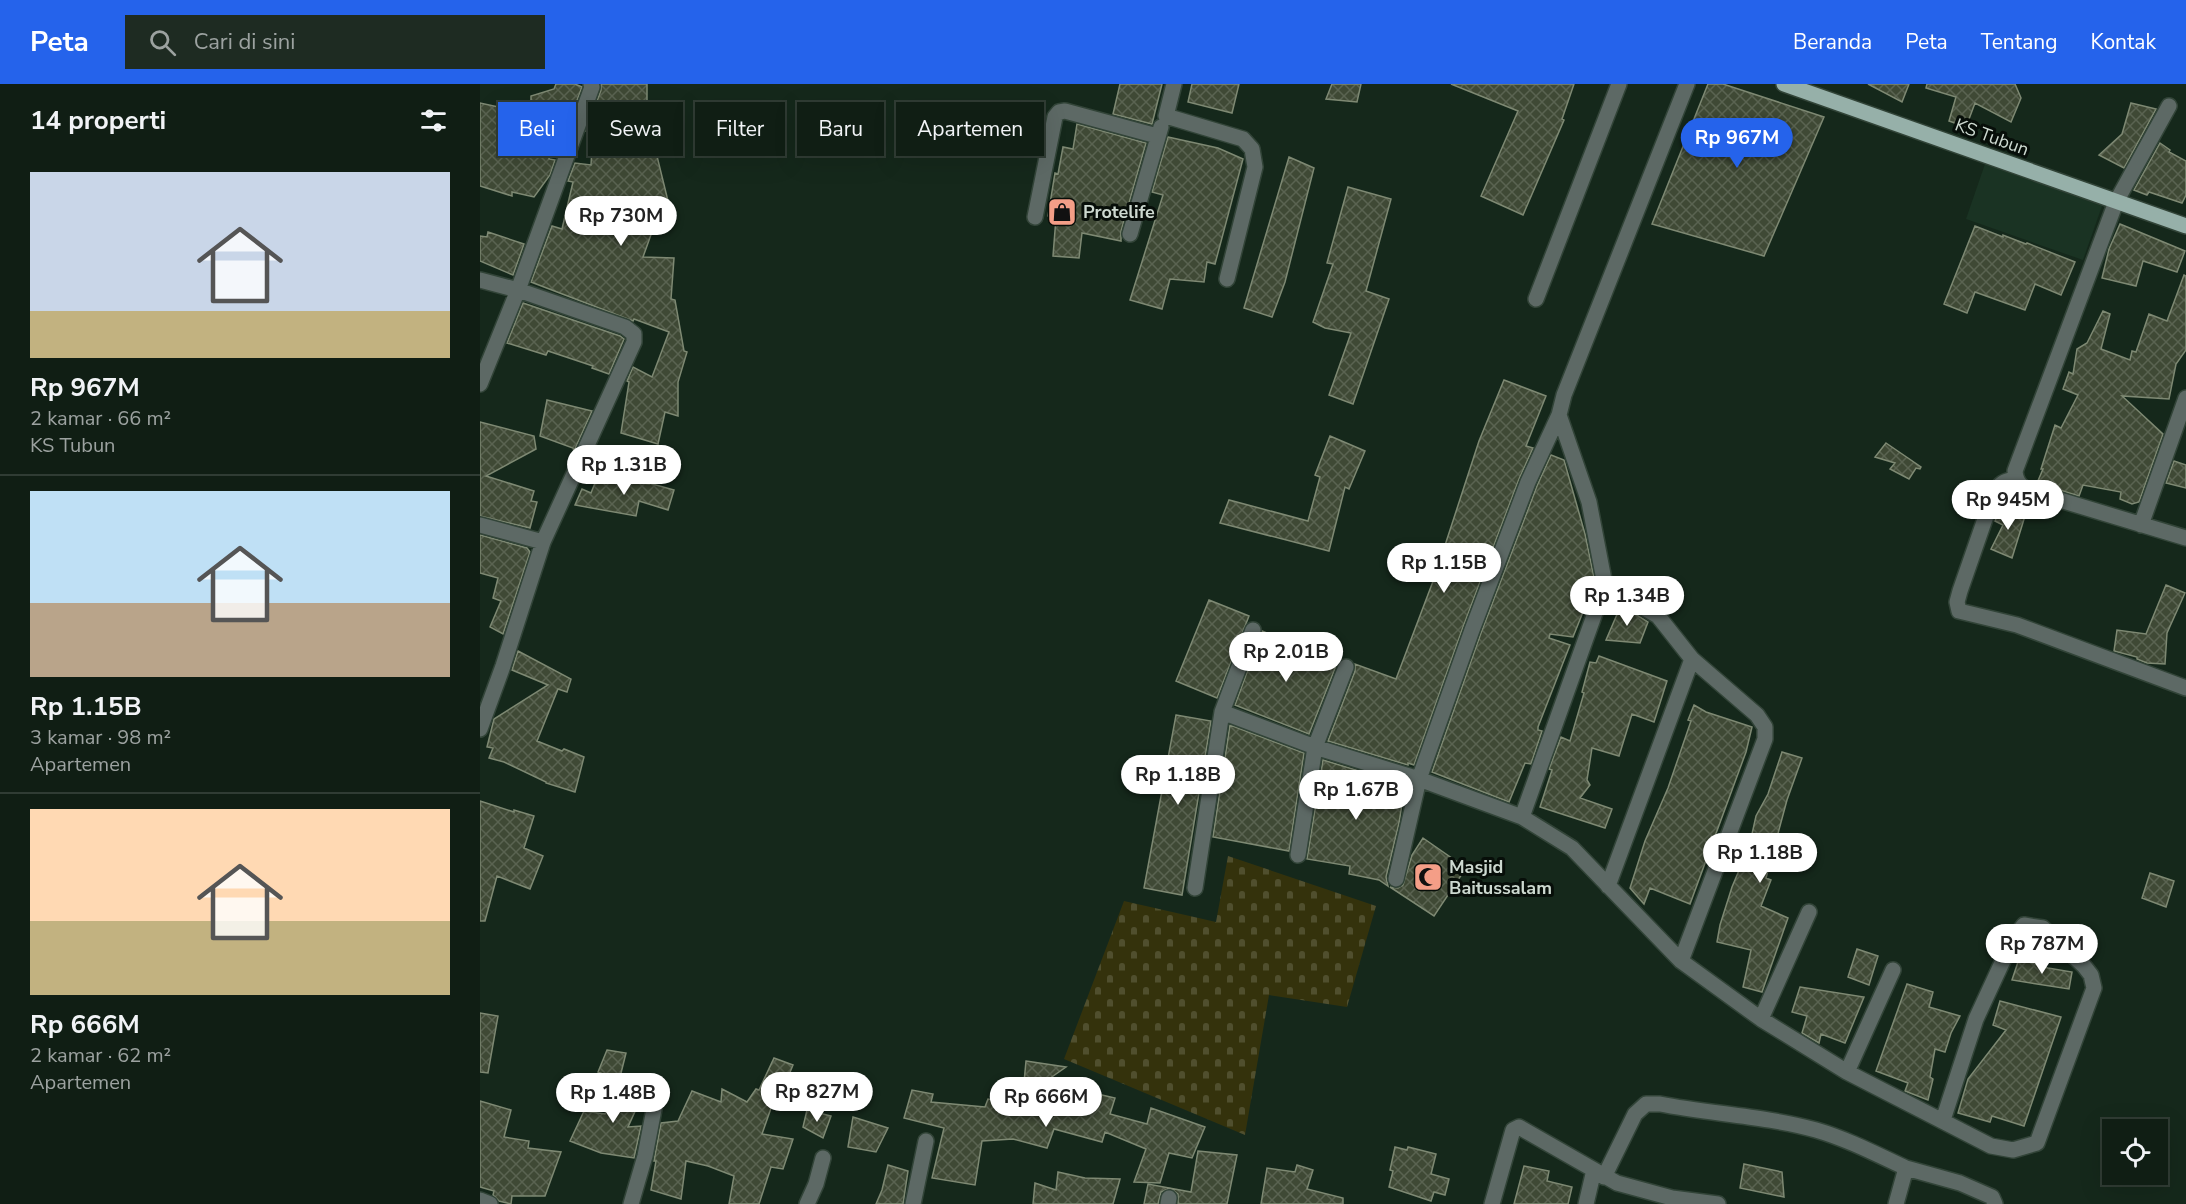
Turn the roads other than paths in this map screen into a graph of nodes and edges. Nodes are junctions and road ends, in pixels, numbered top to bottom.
1 (591, 84) edge
2 (1174, 84) edge
3 (1619, 84) edge
4 (1687, 84) edge
5 (1784, 84) edge
6 (2169, 106) dead end
7 (1166, 116) junction
8 (1157, 136) junction
9 (2116, 202) junction
10 (1035, 217) dead end
11 (2186, 226) edge
12 (1130, 234) dead end
13 (1227, 279) dead end
14 (480, 280) edge
15 (518, 290) junction
16 (1536, 298) dead end
17 (480, 384) edge
18 (2186, 398) edge
19 (1559, 415) junction
20 (2015, 479) junction
21 (480, 525) edge
22 (2141, 525) junction
23 (2186, 538) edge
24 (543, 542) junction
25 (1605, 585) junction
26 (1253, 630) dead end
27 (1692, 659) junction
28 (1346, 667) dead end
29 (2186, 688) edge
30 (1222, 712) junction
31 (480, 729) edge
32 (1315, 747) junction
33 (1419, 780) junction
34 (1522, 817) junction
35 (1298, 855) dead end
36 (1396, 879) dead end
37 (1608, 886) junction
38 (1195, 888) dead end
39 (1809, 912) dead end
40 (1681, 961) junction
41 (1893, 970) dead end
42 (1761, 1019) junction
43 (1847, 1072) junction
44 (655, 1104) dead end
45 (1943, 1120) junction
46 (926, 1141) dead end
47 (823, 1158) dead end
48 (1906, 1168) junction
49 (1599, 1173) junction
50 (480, 1200) edge
51 (1672, 1201) edge
52 (490, 1204) edge
53 (632, 1204) edge
54 (807, 1204) edge
55 (913, 1204) edge
56 (1492, 1204) edge
57 (1586, 1204) edge
58 (1718, 1204) edge
59 (1896, 1204) edge
60 (1995, 1204) edge

1 - 15 street
2 - 7 street
3 - 16 street
4 - 19 street
5 - 9 main road, KS Tubun
6 - 9 street
7 - 8 street
7 - 13 street
8 - 10 street
8 - 12 street
9 - 11 main road, KS Tubun
9 - 20 street
14 - 15 street
15 - 17 street
15 - 24 street
18 - 22 street
19 - 25 street
19 - 33 street
20 - 22 street
20 - 29 street
21 - 24 street
22 - 23 street
24 - 31 street
25 - 27 street
25 - 34 street
26 - 30 street
27 - 37 street
27 - 40 street
28 - 32 street
30 - 32 street
30 - 38 street
32 - 33 street
32 - 35 street
33 - 34 street
33 - 36 street
34 - 37 street
37 - 40 street
39 - 42 street
40 - 42 street
41 - 43 street
42 - 43 street
43 - 45 street
44 - 53 street
45 - 45 street
46 - 55 street
47 - 54 street
48 - 49 street
48 - 59 street
48 - 60 street
49 - 51 street
49 - 56 street
49 - 57 street
50 - 52 street
51 - 58 street

